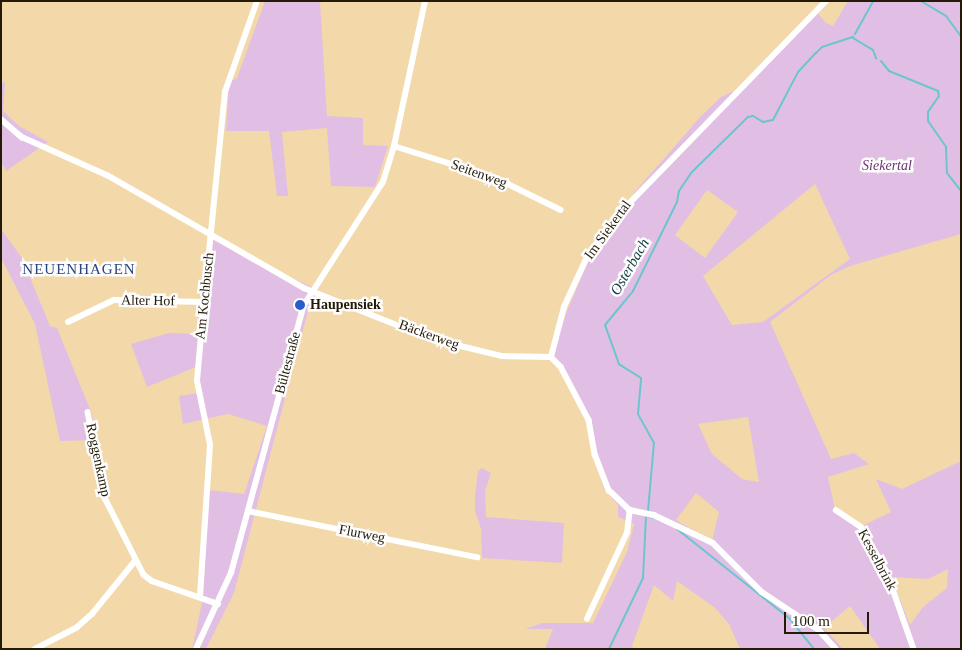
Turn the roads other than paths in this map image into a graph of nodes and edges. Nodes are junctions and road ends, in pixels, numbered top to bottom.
1 (257, 1) edge
2 (425, 1) edge
3 (826, 1) edge
4 (1, 119) edge
5 (394, 146) junction
6 (561, 210) dead end
7 (211, 236) junction
8 (312, 291) junction
9 (204, 302) junction
10 (68, 322) dead end
11 (551, 357) junction
12 (88, 412) dead end
13 (630, 510) junction
14 (836, 510) dead end
15 (248, 511) junction
16 (477, 557) dead end
17 (135, 561) junction
18 (200, 596) junction
19 (218, 604) junction
20 (587, 619) dead end
21 (35, 649) edge
22 (196, 649) edge
23 (836, 649) edge
24 (914, 649) edge

1 - 7 street, Am Kochbusch
2 - 5 street, Bültestraße
3 - 11 street, Im Siekertal
4 - 7 street
5 - 6 street, Seitenweg
5 - 8 street, Bültestraße
7 - 8 street
7 - 9 street, Am Kochbusch
8 - 11 street, Bäckerweg
8 - 15 street, Bültestraße
9 - 10 street, Alter Hof
9 - 18 street, Am Kochbusch
11 - 13 street
12 - 17 street, Roggenkamp
13 - 20 street
13 - 23 street
14 - 24 street, Kesselbrink
15 - 16 street, Flurweg
15 - 19 street, Bültestraße
17 - 18 street, Roggenkamp
17 - 21 street
18 - 19 street, Roggenkamp
19 - 22 street, Bültestraße

